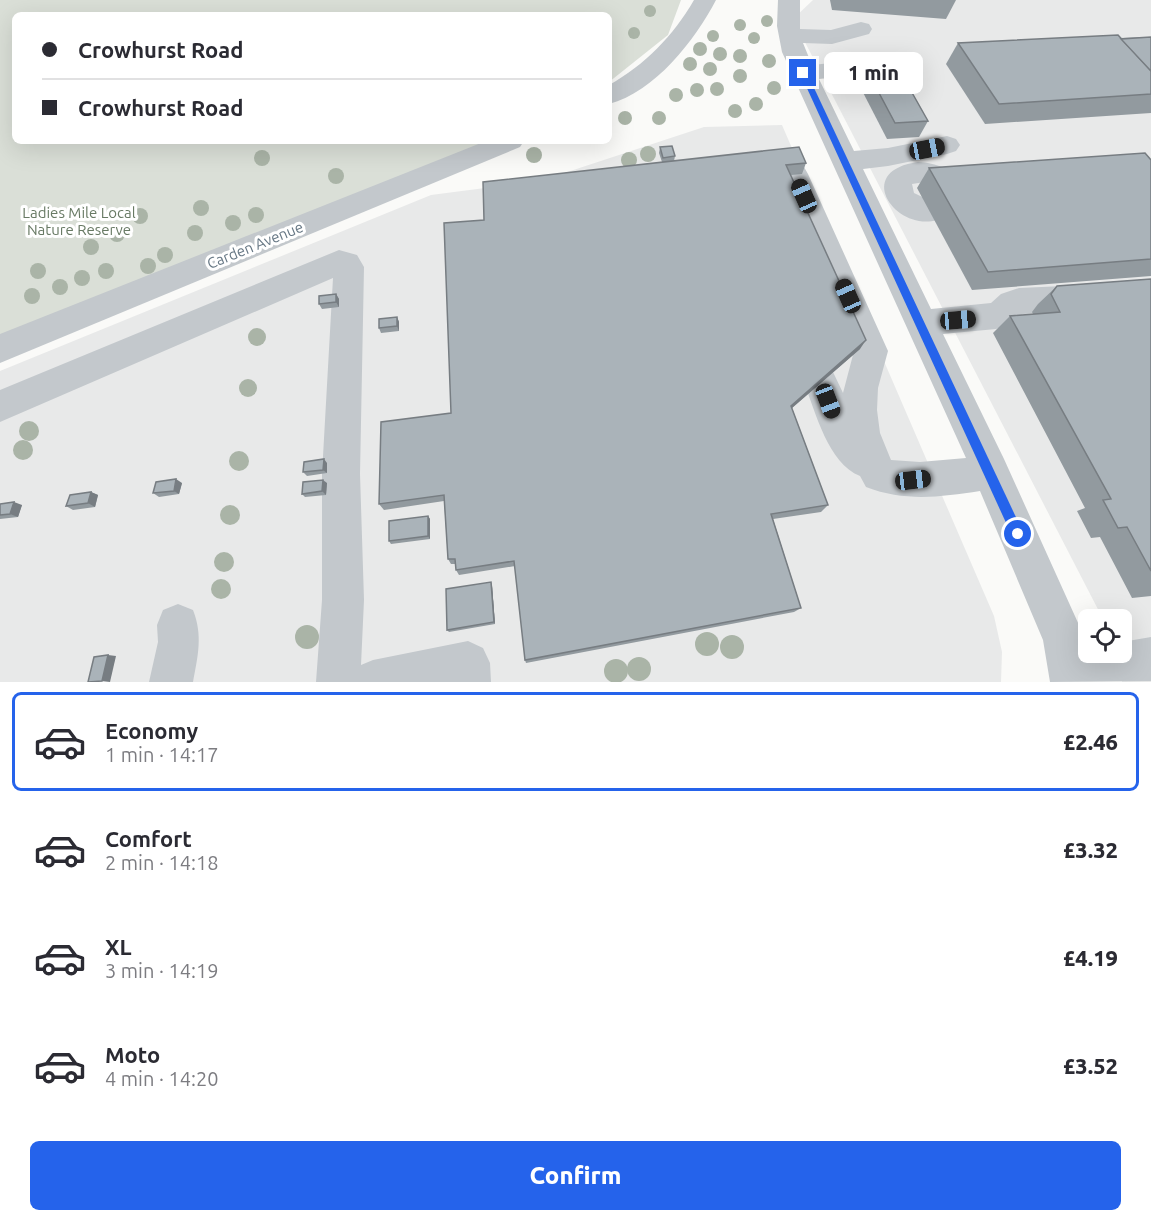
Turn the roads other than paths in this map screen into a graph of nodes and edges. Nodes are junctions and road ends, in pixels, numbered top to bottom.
1 (705, 0) edge
2 (789, 0) edge
3 (861, 29) dead end
4 (789, 34) junction
5 (898, 63) edge
6 (803, 73) junction
7 (612, 94) edge
8 (503, 144) edge
9 (947, 145) dead end
10 (845, 161) junction
11 (794, 174) edge
12 (950, 184) edge
13 (927, 212) dead end
14 (1111, 297) edge
15 (921, 323) junction
16 (0, 349) edge
17 (821, 383) edge
18 (0, 406) edge
19 (991, 472) junction
20 (879, 474) junction
21 (178, 625) dead end
22 (1151, 659) edge
23 (1072, 676) edge
24 (171, 682) edge
25 (338, 682) edge
26 (373, 682) edge
27 (470, 682) edge

1 - 7 street
2 - 4 street
3 - 4 street
4 - 6 street
5 - 6 street
6 - 10 street
8 - 16 street, Carden Avenue
9 - 10 street
10 - 15 street
11 - 20 street
12 - 13 street
14 - 15 street
15 - 19 street
17 - 20 street
18 - 25 street
19 - 20 street
19 - 23 street
21 - 24 street
22 - 23 street
26 - 27 street

